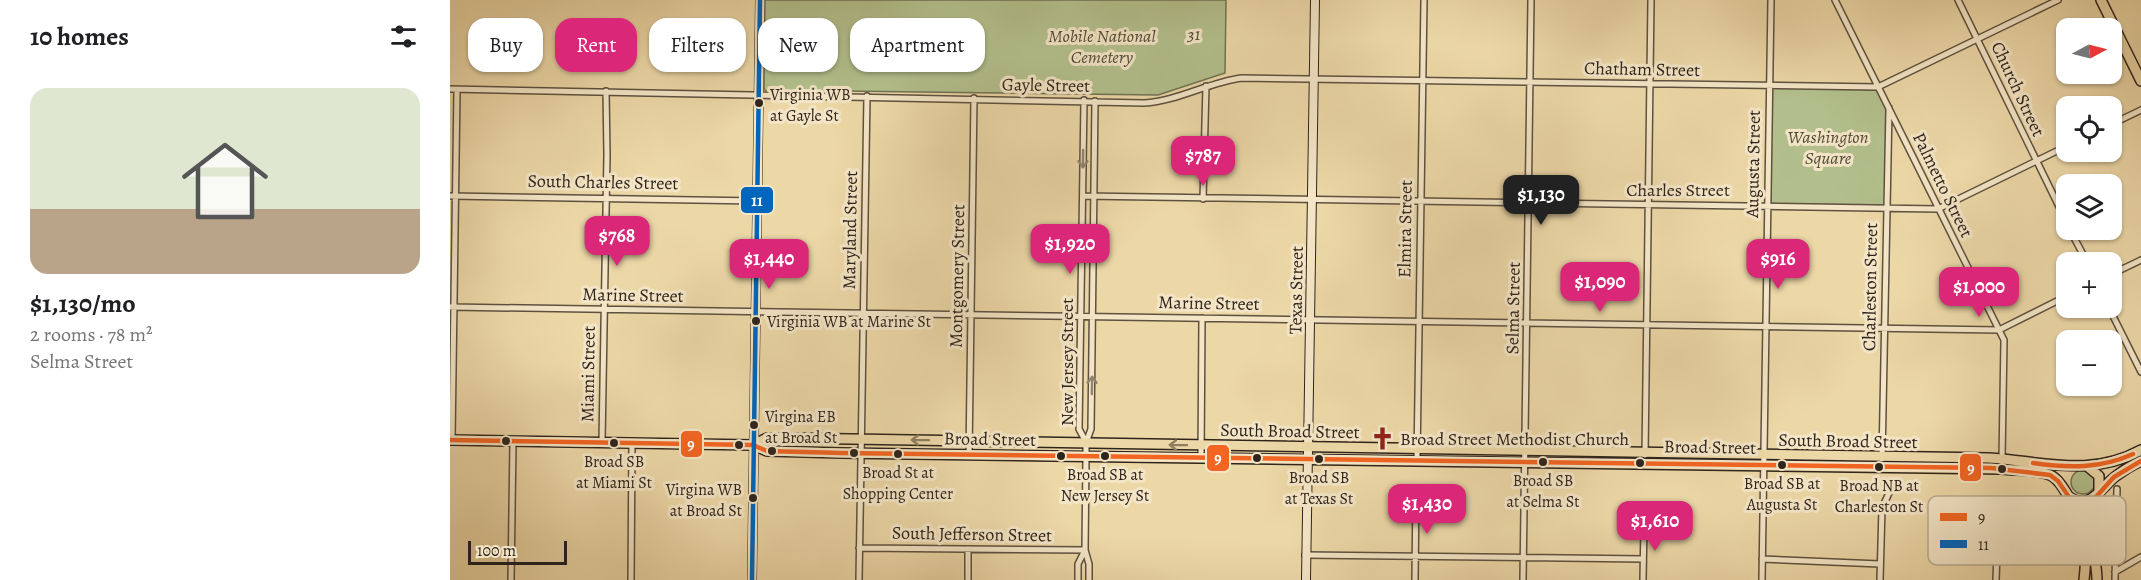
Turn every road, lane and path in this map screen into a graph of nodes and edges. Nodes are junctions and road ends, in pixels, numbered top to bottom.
1 (760, 0) edge
2 (1315, 0) edge
3 (1424, 0) edge
4 (1532, 0) edge
5 (1651, 0) edge
6 (1771, 0) edge
7 (1835, 0) edge
8 (1958, 0) edge
9 (2058, 0) edge
10 (2101, 0) edge
11 (1978, 40) junction
12 (2140, 77) edge
13 (1314, 79) junction
14 (1422, 81) junction
15 (1531, 83) junction
16 (1651, 84) junction
17 (1206, 86) junction
18 (1770, 86) junction
19 (1878, 87) junction
20 (453, 89) edge
21 (606, 91) junction
22 (758, 94) junction
23 (867, 96) junction
24 (974, 98) junction
25 (1084, 100) junction
26 (1095, 101) junction
27 (1888, 108) junction
28 (2141, 110) edge
29 (2122, 119) edge
30 (2056, 151) edge
31 (2036, 161) junction
32 (453, 196) edge
33 (1083, 196) junction
34 (1094, 196) junction
35 (606, 197) junction
36 (1203, 199) junction
37 (757, 201) junction
38 (1312, 201) junction
39 (2056, 201) edge
40 (1421, 202) junction
41 (1529, 204) junction
42 (1650, 205) junction
43 (1768, 206) junction
44 (1886, 208) junction
45 (1938, 209) junction
46 (2141, 260) edge
47 (2122, 269) edge
48 (2056, 302) edge
49 (452, 307) edge
50 (604, 309) junction
51 (756, 312) junction
52 (864, 314) junction
53 (971, 316) junction
54 (1081, 318) junction
55 (1093, 318) junction
56 (1202, 318) junction
57 (2114, 318) edge
58 (1311, 320) junction
59 (1419, 322) junction
60 (1527, 323) junction
61 (1647, 325) junction
62 (1766, 327) junction
63 (1884, 329) junction
64 (1999, 330) junction
65 (2141, 372) edge
66 (451, 440) edge
67 (861, 440) junction
68 (513, 441) junction
69 (969, 441) junction
70 (602, 442) junction
71 (632, 442) junction
72 (1086, 443) junction
73 (753, 444) junction
74 (1154, 444) junction
75 (1201, 445) junction
76 (2141, 450) edge
77 (861, 453) junction
78 (1308, 453) junction
79 (1417, 454) junction
80 (969, 455) junction
81 (1525, 456) junction
82 (1086, 457) junction
83 (1153, 457) junction
84 (1201, 458) junction
85 (1645, 458) junction
86 (2002, 459) junction
87 (1764, 461) junction
88 (2141, 461) edge
89 (1882, 462) junction
90 (2083, 465) junction
91 (2117, 489) dead end
92 (1416, 491) dead end
93 (1889, 493) dead end
94 (2067, 493) junction
95 (2068, 496) edge
96 (2072, 496) edge
97 (2097, 496) joint
98 (2117, 496) edge
99 (1644, 524) dead end
100 (860, 548) junction
101 (968, 549) junction
102 (1085, 550) junction
103 (1305, 555) junction
104 (1416, 557) junction
105 (2141, 557) edge
106 (1524, 558) junction
107 (1643, 559) junction
108 (1762, 559) junction
109 (1880, 564) junction
110 (1997, 565) edge
111 (2085, 565) edge
112 (2087, 565) edge
113 (2115, 565) edge
114 (2115, 572) junction
115 (511, 580) edge
116 (631, 580) edge
117 (752, 580) edge
118 (859, 580) edge
119 (968, 580) edge
120 (1078, 580) edge
121 (1089, 580) edge
122 (1306, 580) edge
123 (1415, 580) edge
124 (1523, 580) edge
125 (1643, 580) edge
126 (1762, 580) edge
127 (1880, 580) edge
128 (1996, 580) edge
129 (2084, 580) edge
130 (2089, 580) edge
131 (2117, 580) edge

1 - 22 street
2 - 13 street, Texas Street
3 - 14 street, Elmira Street
4 - 15 street, Selma Street
5 - 16 street
6 - 18 street, Augusta Street
7 - 19 street, Palmetto Street
8 - 11 street, Church Street
9 - 11 street, Chatham Street
10 - 12 main road
11 - 19 street, Chatham Street
11 - 31 street, Church Street
13 - 14 street, Chatham Street
13 - 17 street, Chatham Street
13 - 38 street, Texas Street
14 - 15 street, Chatham Street
14 - 40 street, Elmira Street
15 - 16 street, Chatham Street
15 - 41 street, Selma Street
16 - 18 street, Chatham Street
16 - 42 street
17 - 26 street, Gayle Street
17 - 36 street
18 - 19 street, Chatham Street
18 - 43 street, Augusta Street
19 - 27 street, Palmetto Street
20 - 21 street, Gayle Street
20 - 32 street
21 - 22 street, Gayle Street
21 - 35 street, Miami Street
22 - 23 street, Gayle Street
22 - 37 street
23 - 24 street, Gayle Street
23 - 52 street, Maryland Street
24 - 25 street, Gayle Street
24 - 53 street, Montgomery Street
25 - 26 street, Gayle Street
25 -> 33 street, New Jersey Street
26 - 34 street, New Jersey Street
27 - 44 street, Charleston Street
27 - 45 street, Palmetto Street
28 - 29 street
30 - 31 street, Charles Street
31 - 39 street, Church Street
31 - 45 street, Charles Street
32 - 35 street, South Charles Street
32 - 49 street
33 - 34 street, Charles Street
33 - 54 street, New Jersey Street
34 - 36 street, Charles Street
34 - 55 street, New Jersey Street
35 - 37 street, South Charles Street
35 - 50 street, Miami Street
36 - 38 street, Charles Street
37 - 51 street
38 - 40 street, Charles Street
38 - 58 street, Texas Street
40 - 41 street, Charles Street
40 - 59 street, Elmira Street
41 - 42 street, Charles Street
41 - 60 street, Selma Street
42 - 43 street, Charles Street
42 - 61 street
43 - 44 street, Charles Street
43 - 62 street, Augusta Street
44 - 45 street, Charles Street
44 - 63 street, Charleston Street
45 - 64 street, Palmetto Street
46 - 47 street
48 - 64 street, Marine Street
49 - 50 street, Marine Street
49 - 66 street
50 - 51 street, Marine Street
50 - 70 street, Miami Street
51 - 52 street, Marine Street
51 - 73 street
52 - 53 street, Marine Street
52 - 67 street, Maryland Street
53 - 54 street, Marine Street
53 - 69 street, Montgomery Street
54 - 55 street, Marine Street
54 - 72 street, New Jersey Street
55 - 56 street, Marine Street
72 -> 55 street, New Jersey Street
56 - 58 street, Marine Street
56 - 75 street
57 - 65 street
58 - 59 street, Marine Street
58 - 78 street, Texas Street
59 - 60 street, Marine Street
59 - 79 street, Elmira Street
60 - 61 street, Marine Street
60 - 81 street, Selma Street
61 - 62 street, Marine Street
61 - 85 street
62 - 63 street, Marine Street
62 - 87 street, Augusta Street
63 - 64 street, Marine Street
63 - 89 street, Charleston Street
64 - 86 street, Palmetto Street
66 - 68 main road, Broad Street
69 -> 67 main road, South Broad Street
67 - 73 main road, South Broad Street
67 - 77 street, Maryland Street
68 - 70 main road, Broad Street
68 - 115 street
69 - 72 main road, South Broad Street
69 - 80 street, Montgomery Street
70 - 71 main road, Broad Street
71 - 73 main road, Broad Street
71 - 116 street
72 - 74 main road, South Broad Street
72 - 82 street, New Jersey Street
73 - 77 main road, Broad Street
73 - 117 street
75 -> 74 main road, South Broad Street
74 - 83 street
75 - 78 main road, South Broad Street
75 - 84 street
76 - 90 main road, South Broad Street
77 - 80 main road, Broad Street
77 - 100 street, Maryland Street
78 - 79 main road, Broad Street
78 - 84 main road, Broad Street
78 - 103 street, Texas Street
79 - 81 main road, Broad Street
80 - 82 main road, Broad Street
81 - 85 main road, Broad Street
81 - 106 street, Selma Street
82 - 83 main road, Broad Street
82 - 102 street, New Jersey Street
83 - 84 main road, Broad Street
85 - 87 main road, Broad Street
86 - 89 main road, South Broad Street
86 - 90 main road, South Broad Street
87 - 89 main road, Broad Street
87 - 108 street, Augusta Street
88 - 97 main road
89 - 94 main road, Broad Street
90 - 94 main road
90 - 97 main road
91 - 98 street
92 - 104 street
93 - 109 street
94 - 95 main road
94 - 96 main road
99 - 107 street
100 - 101 street, South Jefferson Street
100 - 118 street, Maryland Street
101 - 102 street, South Jefferson Street
101 - 119 street
102 - 120 street, New Jersey Street
102 - 121 street, New Jersey Street
103 - 104 street
103 - 122 street, Texas Street
104 - 106 street
104 - 123 street
105 - 114 street
106 - 107 street
106 - 124 street, Selma Street
107 - 125 street
108 - 109 street
108 - 126 street, Augusta Street
109 - 127 street
110 - 128 street
111 - 129 main road
112 - 130 street
113 - 114 street
114 - 131 street

